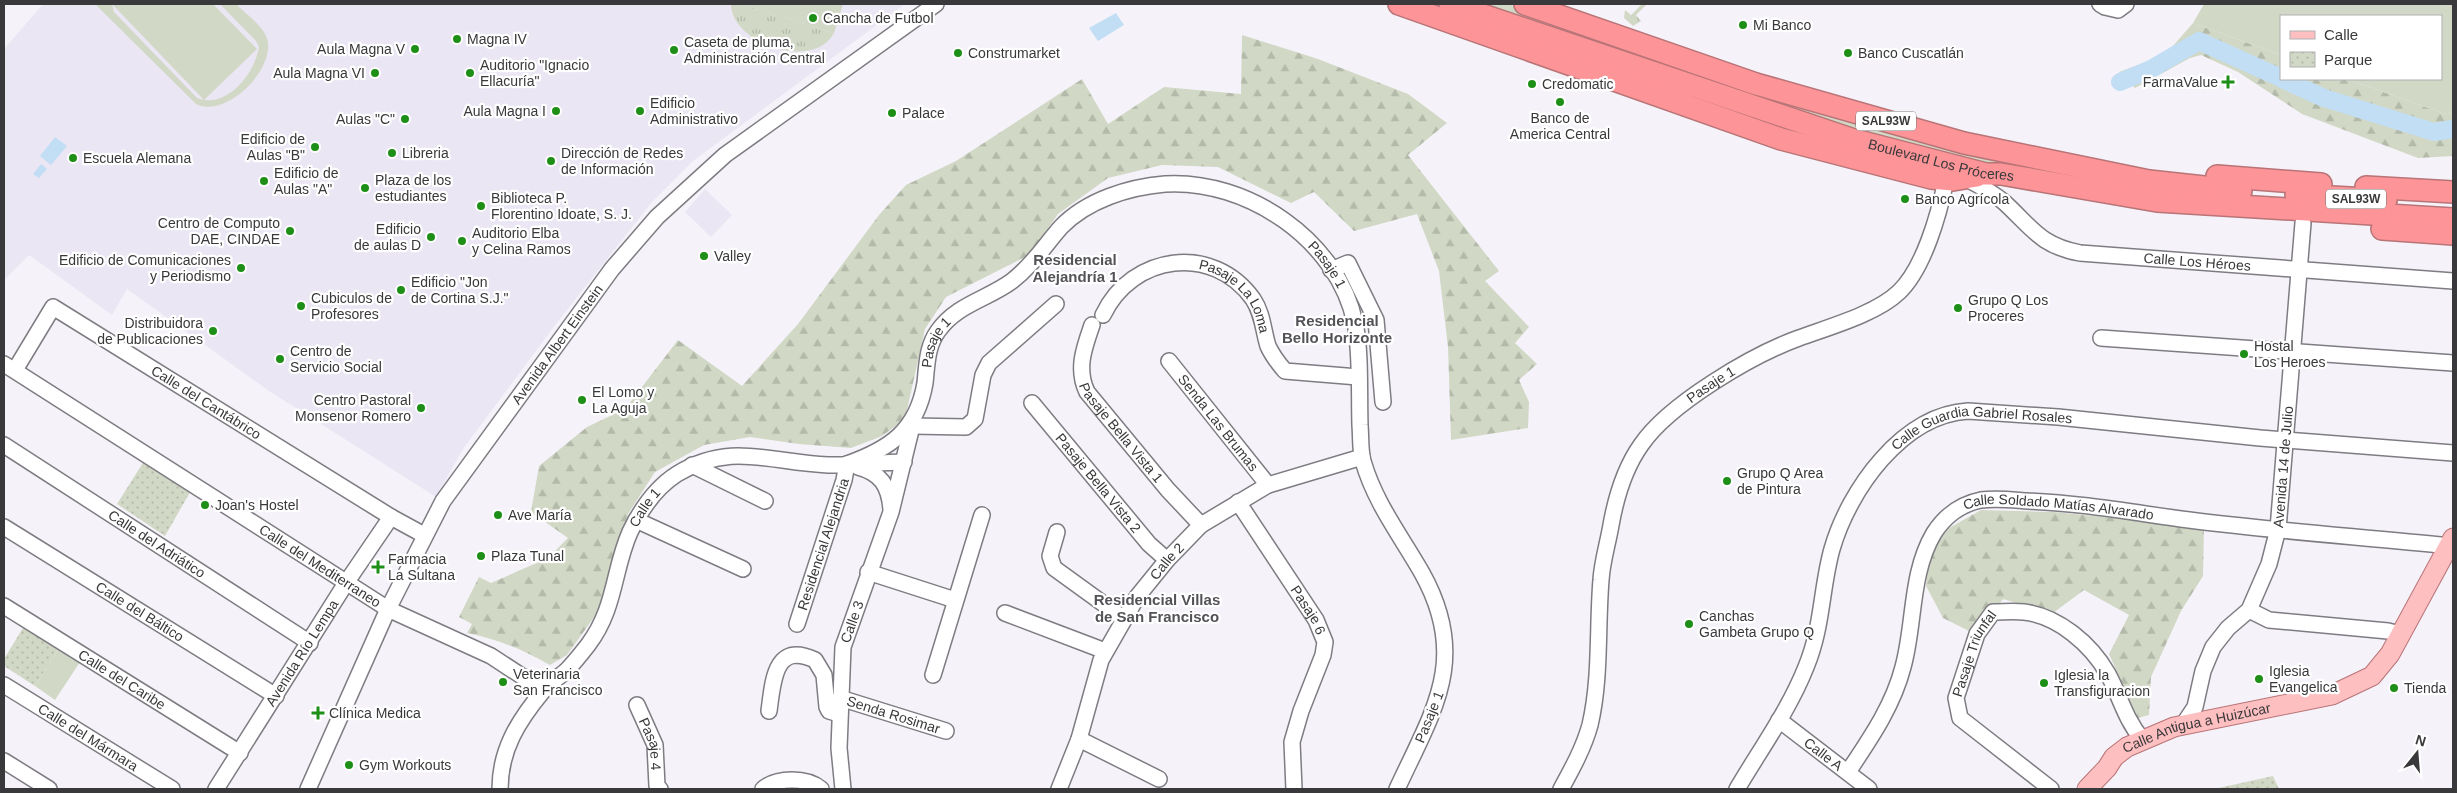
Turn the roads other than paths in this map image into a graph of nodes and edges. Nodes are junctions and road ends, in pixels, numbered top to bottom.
1 (936, 4) edge
2 (1399, 4) edge
3 (1428, 4) edge
4 (1525, 4) edge
5 (2100, 4) edge
6 (2122, 7) edge
7 (916, 10) edge
8 (1446, 12) edge
9 (1966, 177) junction
10 (2259, 185) junction
11 (2453, 192) edge
12 (2157, 201) junction
13 (2453, 204) edge
14 (2453, 219) edge
15 (2304, 223) junction
16 (2453, 234) edge
17 (1332, 270) junction
18 (2300, 270) junction
19 (2453, 281) edge
20 (1056, 304) dead end
21 (1098, 320) joint
22 (2101, 338) dead end
23 (2294, 350) junction
24 (1169, 361) dead end
25 (2453, 363) edge
26 (9, 367) edge
27 (1358, 377) junction
28 (1383, 402) dead end
29 (1032, 403) dead end
30 (913, 422) junction
31 (2287, 439) junction
32 (4, 445) edge
33 (2453, 453) edge
34 (1362, 457) junction
35 (904, 462) junction
36 (847, 464) junction
37 (692, 465) junction
38 (1268, 485) junction
39 (765, 501) dead end
40 (1238, 502) junction
41 (891, 512) junction
42 (982, 514) dead end
43 (390, 517) junction
44 (636, 520) junction
45 (1201, 524) junction
46 (4, 527) edge
47 (2278, 529) junction
48 (1057, 532) dead end
49 (424, 535) junction
50 (2452, 547) edge
51 (1167, 560) junction
52 (742, 569) dead end
53 (868, 572) junction
54 (346, 582) junction
55 (955, 600) junction
56 (4, 606) edge
57 (388, 609) junction
58 (2249, 610) junction
59 (1005, 613) dead end
60 (1123, 618) junction
61 (797, 624) dead end
62 (2400, 634) junction
63 (310, 643) junction
64 (1105, 651) junction
65 (933, 675) dead end
66 (4, 685) edge
67 (2199, 689) junction
68 (543, 690) junction
69 (276, 696) junction
70 (840, 698) junction
71 (637, 705) dead end
72 (769, 711) dead end
73 (839, 714) junction
74 (2212, 719) junction
75 (1779, 720) junction
76 (2184, 725) junction
77 (946, 731) dead end
78 (2134, 738) junction
79 (1079, 739) junction
80 (240, 752) junction
81 (4, 761) edge
82 (2107, 768) junction
83 (1848, 772) junction
84 (1159, 779) dead end
85 (656, 788) edge
86 (49, 789) edge
87 (172, 789) edge
88 (216, 789) edge
89 (308, 789) edge
90 (500, 789) edge
91 (763, 789) edge
92 (821, 789) edge
93 (843, 789) edge
94 (1059, 789) edge
95 (1294, 789) edge
96 (1397, 789) edge
97 (1561, 789) edge
98 (1737, 789) edge
99 (1869, 789) edge
100 (2051, 789) edge
101 (2087, 789) edge

1 - 7 street, Avenida Albert Einstein
2 - 8 highway
3 - 8 highway
4 - 10 highway, Boulevard Los Próceres / SAL93W
5 - 6 street
7 - 49 street, Avenida Albert Einstein
8 - 9 highway, Boulevard Los Próceres / SAL93W
8 - 9 highway
9 - 12 highway, Boulevard Los Próceres / SAL93W
9 - 18 street, Calle Los Héroes
9 - 97 street, Pasaje 1
10 - 11 highway
10 - 13 highway, SAL93W
12 - 14 highway, Boulevard Los Próceres / SAL93W
12 - 15 highway
15 - 16 highway
15 - 18 street, Avenida 14 de Julio
17 - 27 street, Pasaje 1
17 - 28 street
17 - 30 street, Pasaje 1
18 - 19 street, Calle Los Héroes
18 - 23 street, Avenida 14 de Julio
20 - 30 street
21 - 27 street, Pasaje La Loma
21 - 45 street, Pasaje Bella Vista 1
22 - 23 street
23 - 25 street
23 - 31 street, Avenida 14 de Julio
24 - 38 street, Senda Las Brumas
26 - 43 street, Calle del Cantábrico
26 - 54 street, Calle del Mediterraneo
27 - 34 street, Pasaje 1
29 - 51 street, Pasaje Bella Vista 2
30 - 35 street
30 - 36 street
31 - 33 street, Calle Guardia Gabriel Rosales
31 - 47 street, Avenida 14 de Julio
31 - 75 street, Calle Guardia Gabriel Rosales
32 - 63 street, Calle del Adriático
34 - 38 street, Calle 2
34 - 96 street, Pasaje 1
35 - 36 street, Calle 1
35 - 41 street, Calle 3
36 - 37 street, Calle 1
36 - 41 street
36 - 61 street, Residencial Alejandria
37 - 39 street
37 - 44 street, Calle 1
38 - 40 street, Calle 2
40 - 45 street, Calle 2
40 - 95 street, Pasaje 6
41 - 53 street, Calle 3
42 - 55 street
43 - 49 street, Calle del Cantábrico
43 - 54 street, Avenida Río Lempa
44 - 52 street
44 - 68 street, Calle 1
45 - 51 street, Calle 2
46 - 69 street, Calle del Báltico
47 - 50 street, Calle Soldado Matías Alvarado
47 - 58 street, Avenida 14 de Julio
47 - 83 street, Calle Soldado Matías Alvarado
48 - 60 street
49 - 57 street, Avenida Albert Einstein
50 - 62 main road, Calle Antigua a Huizúcar
50 - 82 main road, Calle Antigua a Huizúcar
51 - 60 street, Calle 2
53 - 55 street
53 - 70 street, Calle 3
54 - 57 street, Calle del Mediterraneo
54 - 63 street, Avenida Río Lempa
55 - 65 street
56 - 80 street, Calle del Caribe
57 - 68 street, Calle del Mediterraneo
57 - 89 street, Avenida Albert Einstein
58 - 62 street
58 - 67 street, Avenida 14 de Julio
59 - 64 street
60 - 64 street, Calle 2
62 - 74 main road, Calle Antigua a Huizúcar
63 - 69 street, Avenida Río Lempa
64 - 79 street, Calle 2
66 - 87 street, Calle del Mármara
67 - 74 street
67 - 76 street, Avenida 14 de Julio
68 - 90 street, Calle 1
69 - 80 street, Avenida Río Lempa
70 - 73 street, Calle 3
70 - 77 street, Senda Rosimar
71 - 85 street, Pasaje 4
72 - 73 street
73 - 93 street, Calle 3
74 - 76 main road, Calle Antigua a Huizúcar
75 - 83 street, Calle A
75 - 98 street, Calle Guardia Gabriel Rosales
76 - 78 main road, Calle Antigua a Huizúcar
78 - 82 main road, Calle Antigua a Huizúcar
78 - 100 street, Pasaje Triunfal
79 - 84 street
79 - 94 street, Calle 2
80 - 88 street, Avenida Río Lempa
81 - 86 street
82 - 101 main road, Calle Antigua a Huizúcar
83 - 99 street, Calle A
91 - 92 street

